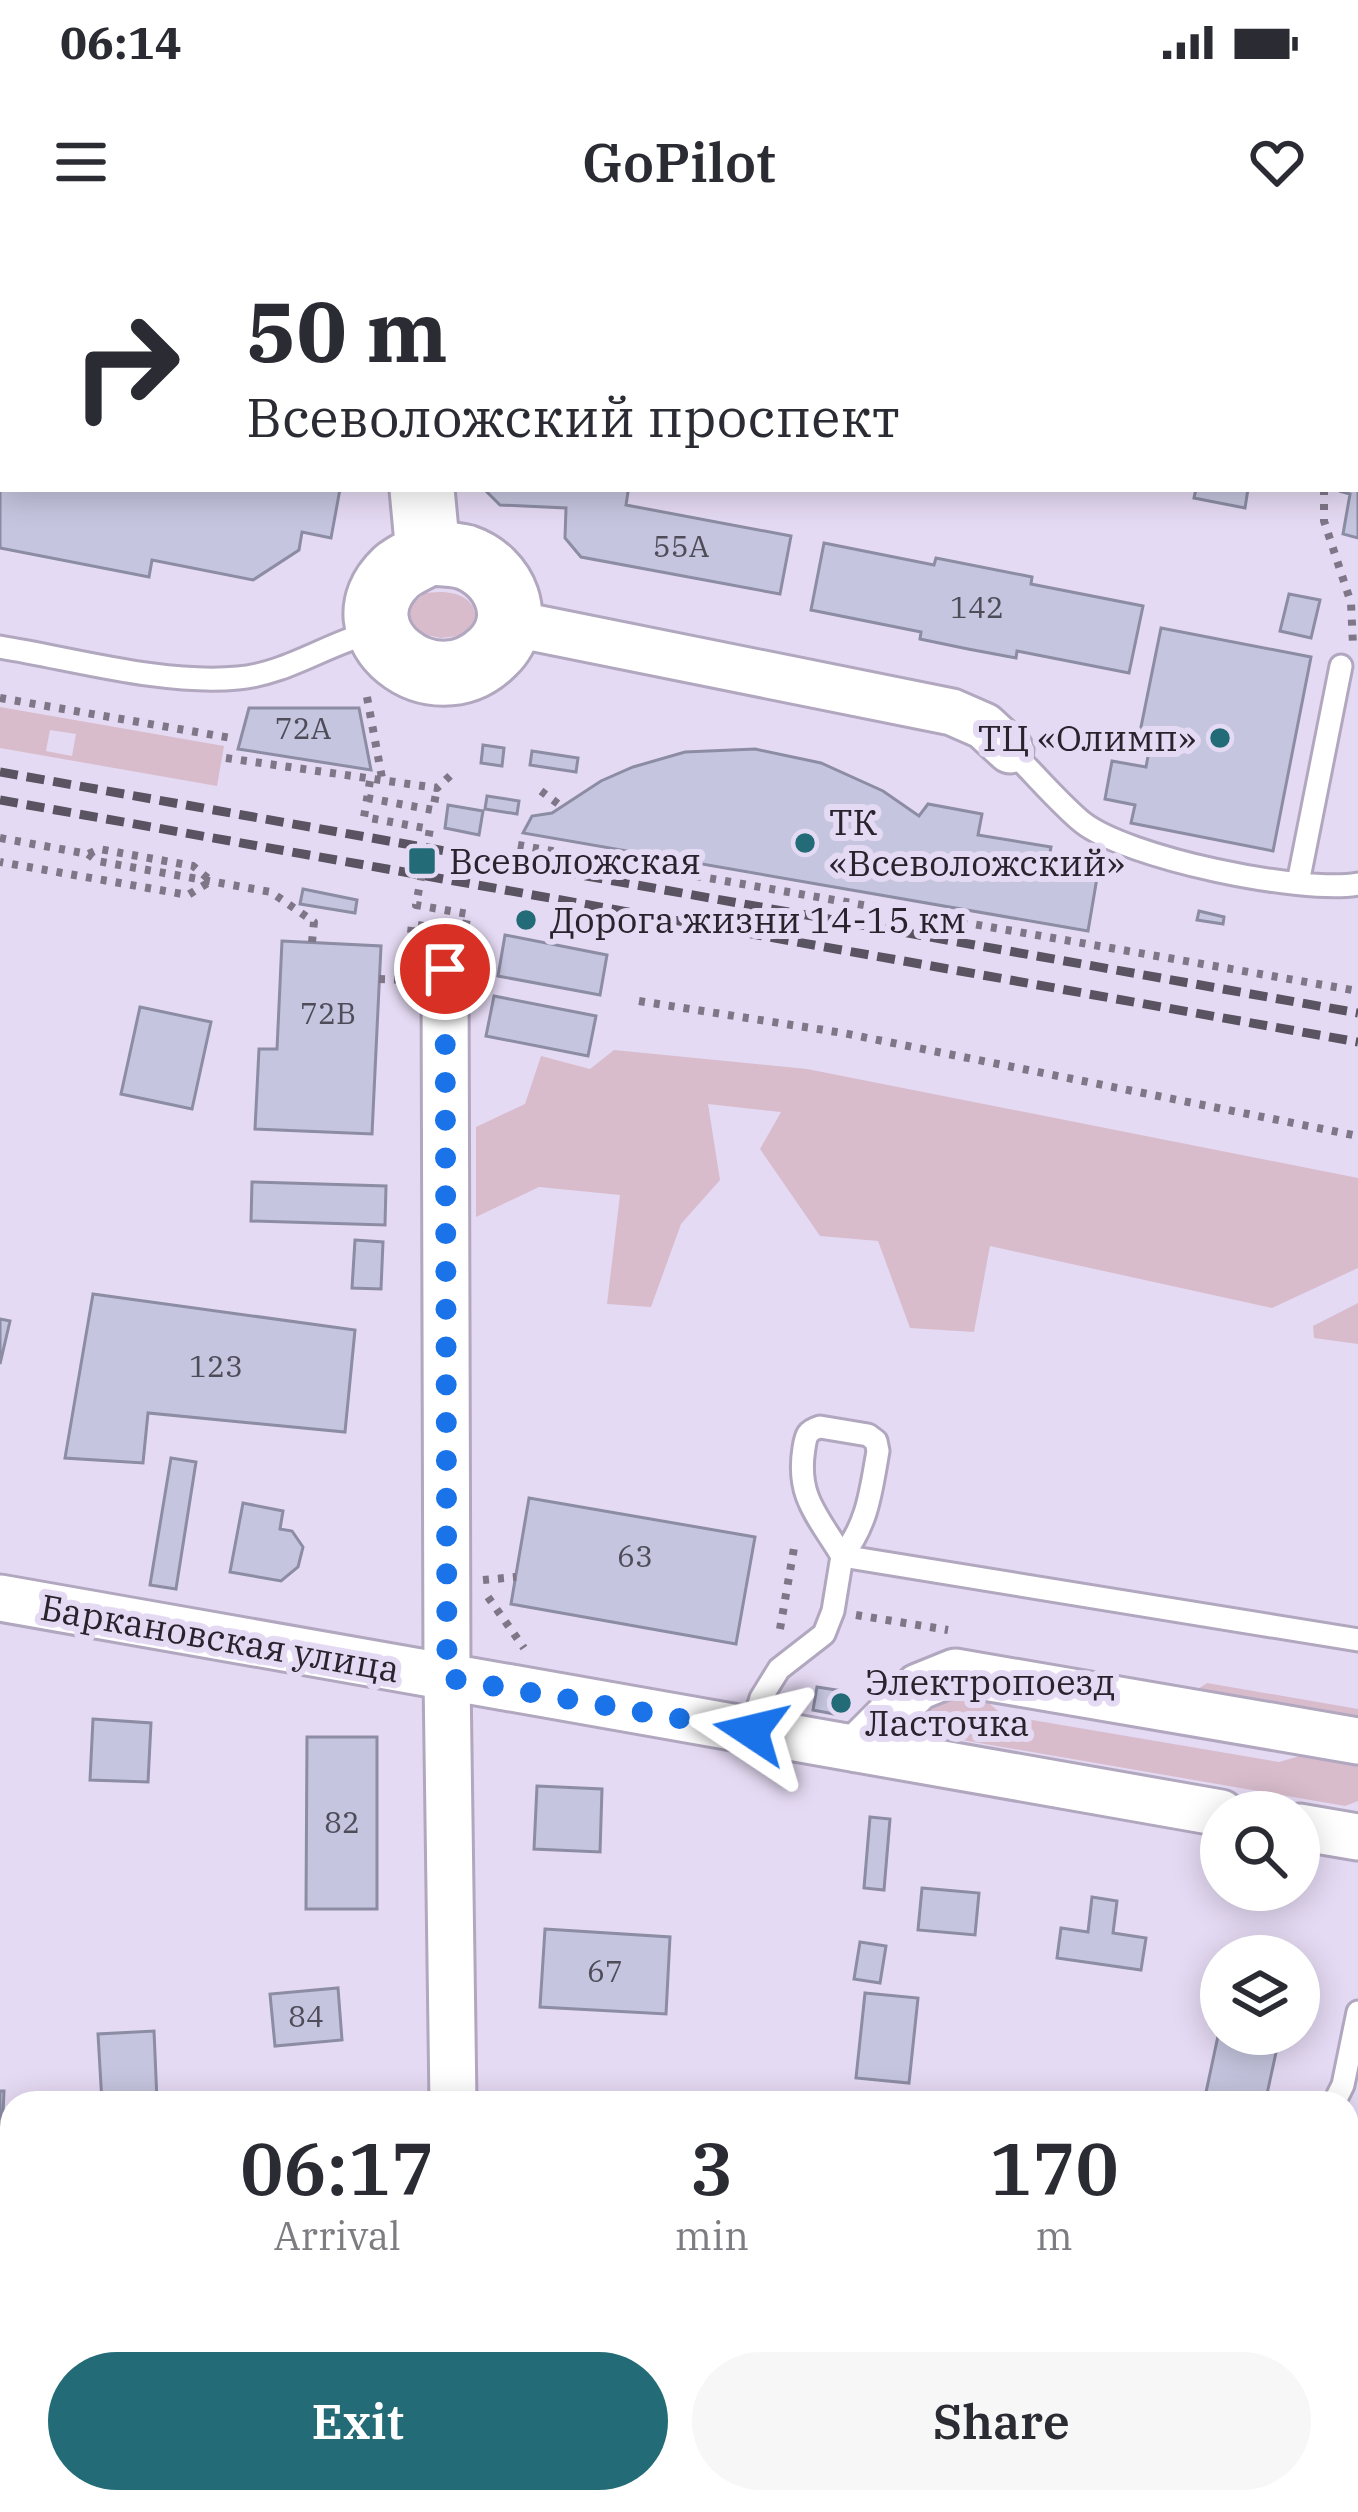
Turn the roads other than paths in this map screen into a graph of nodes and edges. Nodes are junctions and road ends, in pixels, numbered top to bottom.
1 (422, 492) edge
2 (428, 553) junction
3 (510, 623) junction
4 (378, 631) junction
5 (0, 646) edge
6 (1341, 665) road end
7 (1010, 750) joint
8 (1298, 884) junction
9 (1358, 884) edge
10 (428, 975) road end
11 (842, 1556) junction
12 (0, 1598) edge
13 (1358, 1640) edge
14 (447, 1678) junction
15 (751, 1731) junction
16 (1358, 1742) edge
17 (856, 1749) junction
18 (1200, 1809) edge
19 (1320, 1831) edge
20 (1358, 1837) edge
21 (1358, 2012) edge
22 (453, 2091) edge
23 (1340, 2091) edge

1 - 2 street
2 - 3 street
2 - 4 street
3 - 4 street
3 - 7 street
4 - 5 lane
6 - 8 lane
7 - 8 lane
8 - 9 lane
10 - 14 street
11 - 11 lane
11 - 13 lane
11 - 15 lane
12 - 14 street, Баркановская улица
14 - 15 street, Баркановская улица
14 - 22 street
15 - 17 street, Баркановская улица
16 - 17 street
17 - 18 street, Баркановская улица
19 - 20 street
21 - 23 lane

